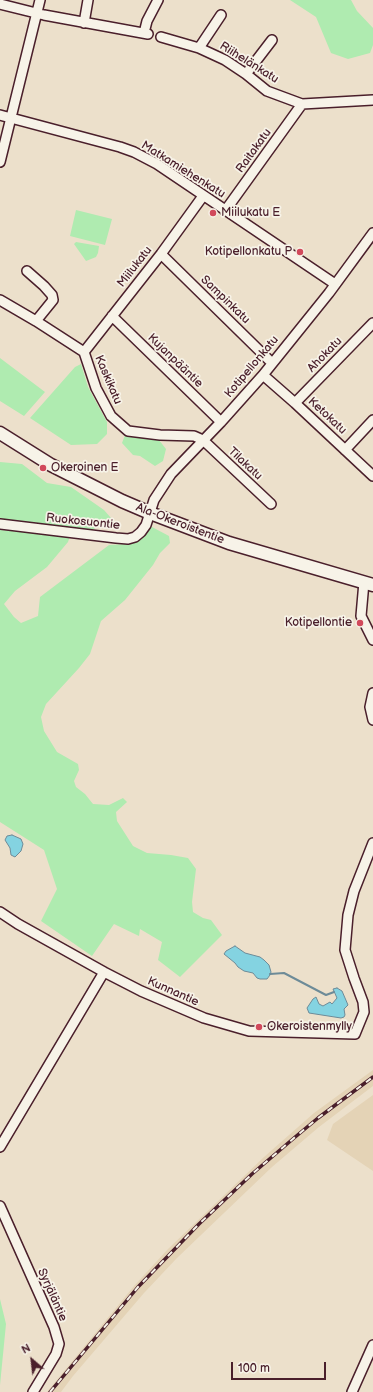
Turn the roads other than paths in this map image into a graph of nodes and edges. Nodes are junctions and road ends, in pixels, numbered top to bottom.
1 (40, 0) edge
2 (88, 0) edge
3 (158, 0) edge
4 (0, 4) edge
5 (37, 12) junction
6 (221, 14) dead end
7 (84, 23) junction
8 (162, 37) dead end
9 (272, 40) dead end
10 (199, 48) junction
11 (246, 74) junction
12 (373, 100) edge
13 (302, 104) junction
14 (0, 115) edge
15 (11, 118) junction
16 (0, 162) edge
17 (204, 196) junction
18 (226, 211) junction
19 (373, 233) edge
20 (161, 254) junction
21 (27, 271) dead end
22 (335, 284) junction
23 (0, 300) edge
24 (112, 316) junction
25 (36, 321) junction
26 (373, 323) edge
27 (84, 352) junction
28 (272, 363) junction
29 (263, 375) junction
30 (295, 403) junction
31 (373, 420) edge
32 (221, 422) junction
33 (0, 433) edge
34 (204, 440) junction
35 (345, 450) junction
36 (373, 476) edge
37 (271, 504) dead end
38 (150, 513) junction
39 (0, 524) edge
40 (368, 584) edge
41 (373, 640) edge
42 (373, 693) edge
43 (373, 720) edge
44 (373, 843) edge
45 (0, 912) edge
46 (104, 972) junction
47 (0, 1147) edge
48 (0, 1206) edge
49 (373, 1345) edge
50 (33, 1392) edge
51 (352, 1392) edge

1 - 5 street
2 - 7 street
3 - 7 street
4 - 5 street
5 - 7 street
5 - 15 street
6 - 10 street
8 - 10 street, Riihelänkatu
9 - 11 street
10 - 11 street, Riihelänkatu
11 - 13 street, Riihelänkatu
12 - 13 street, Riihelänkatu
13 - 18 street, Raitakatu
14 - 15 street, Matkamiehenkatu
15 - 16 street
15 - 17 street, Matkamiehenkatu
17 - 18 street, Matkamiehenkatu
17 - 20 street, Miilukatu
18 - 22 street, Matkamiehenkatu
19 - 22 street, Kotipellonkatu
20 - 24 street, Miilukatu
20 - 28 street, Sampinkatu
21 - 25 street
22 - 28 street, Kotipellonkatu
23 - 25 street, Kaskikatu
24 - 27 street, Miilukatu
24 - 32 street, Kujanpääntie
25 - 27 street, Kaskikatu
26 - 30 street, Ahokatu
27 - 34 street, Kaskikatu
28 - 29 street, Kotipellonkatu
29 - 30 street, Ketokatu
29 - 32 street, Kotipellonkatu
30 - 35 street, Ketokatu
31 - 35 street
32 - 34 street, Kotipellonkatu
33 - 38 main road, Ala-Okeroistentie
34 - 37 street, Tilakatu
34 - 38 street, Kotipellonkatu
35 - 36 street, Ketokatu
38 - 39 street, Ruokosuontie
38 - 40 main road, Ala-Okeroistentie
40 - 41 street
42 - 43 street
44 - 46 street, Kunnantie
45 - 46 street, Kunnantie
46 - 47 street
48 - 50 street, Syrjäläntie
49 - 51 street

